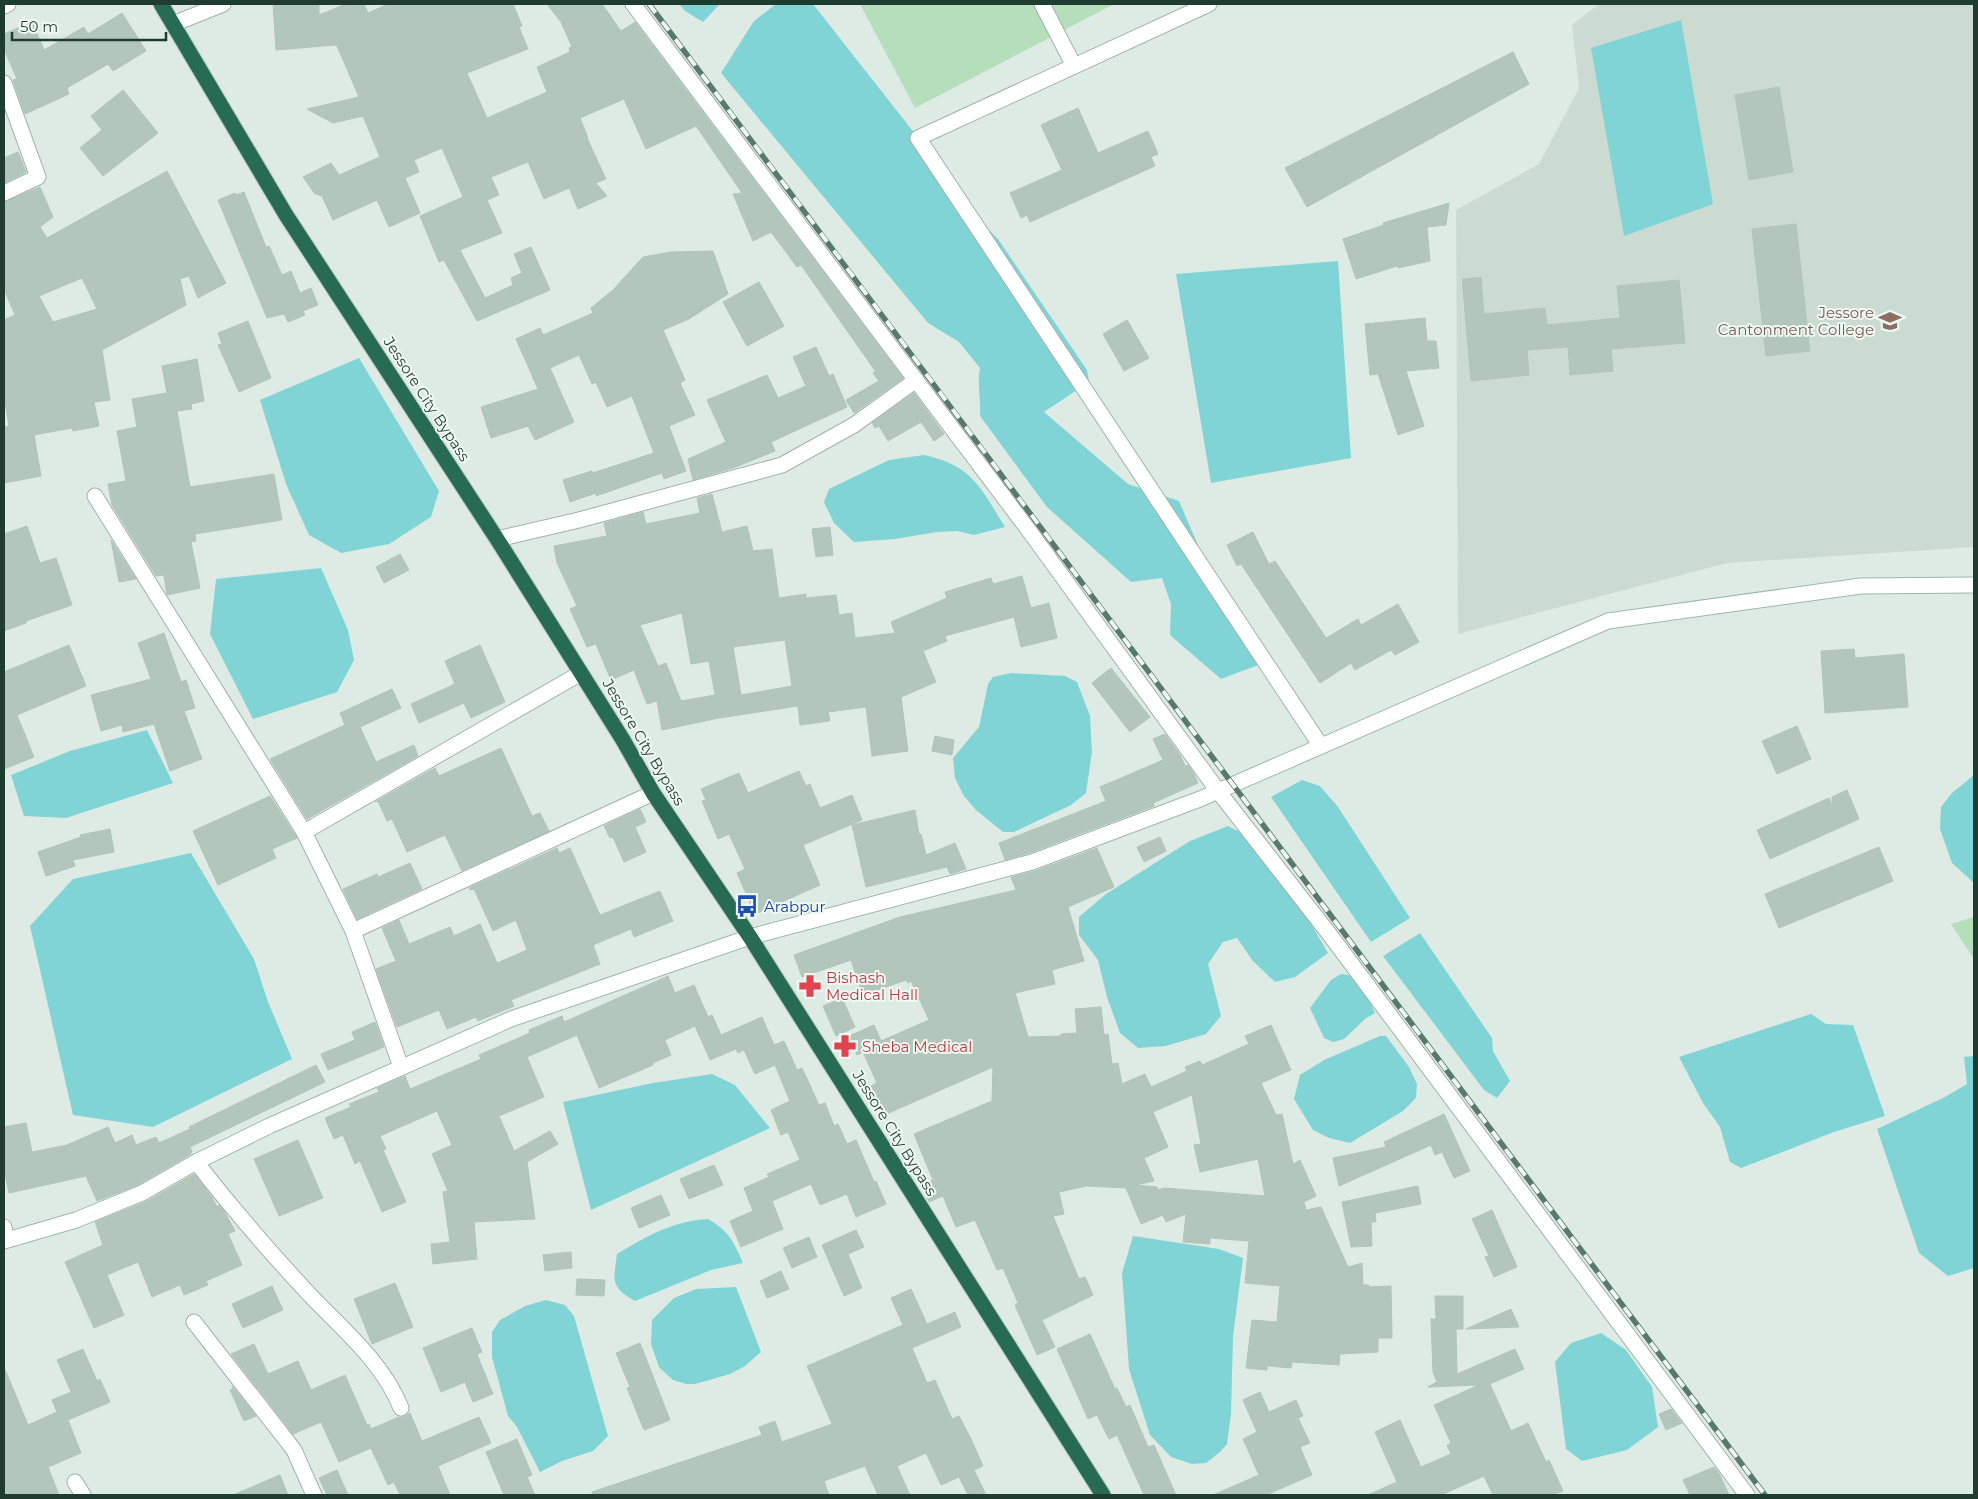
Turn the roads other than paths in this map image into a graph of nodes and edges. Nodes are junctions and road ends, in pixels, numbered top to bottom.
1 (8, 4) edge
2 (161, 4) edge
3 (223, 4) edge
4 (633, 4) edge
5 (1042, 4) edge
6 (1209, 4) edge
7 (4, 6) edge
8 (174, 24) junction
9 (1074, 66) junction
10 (4, 83) edge
11 (4, 193) edge
12 (916, 380) junction
13 (95, 496) dead end
14 (497, 538) junction
15 (1974, 585) edge
16 (581, 673) junction
17 (1321, 746) junction
18 (1218, 791) junction
19 (653, 793) junction
20 (304, 832) junction
21 (353, 931) junction
22 (750, 937) junction
23 (402, 1067) junction
24 (196, 1162) junction
25 (5, 1236) edge
26 (194, 1322) dead end
27 (401, 1408) dead end
28 (75, 1482) dead end
29 (83, 1495) edge
30 (314, 1495) edge
31 (1103, 1495) edge
32 (1747, 1495) edge

1 - 7 street
2 - 8 highway, Jessore City Bypass
3 - 8 street
4 - 12 street
5 - 9 street
6 - 9 street
8 - 14 highway, Jessore City Bypass
9 - 17 street
10 - 11 street
12 - 14 street
12 - 18 street
13 - 20 street
14 - 16 highway, Jessore City Bypass
15 - 17 street
16 - 19 highway, Jessore City Bypass
16 - 20 street
17 - 18 street
18 - 22 street
18 - 32 street
19 - 21 street
19 - 22 highway, Jessore City Bypass
20 - 21 street
21 - 23 street
22 - 23 street
22 - 31 highway, Jessore City Bypass
23 - 24 street
24 - 25 street
24 - 27 street
26 - 30 street
28 - 29 street

